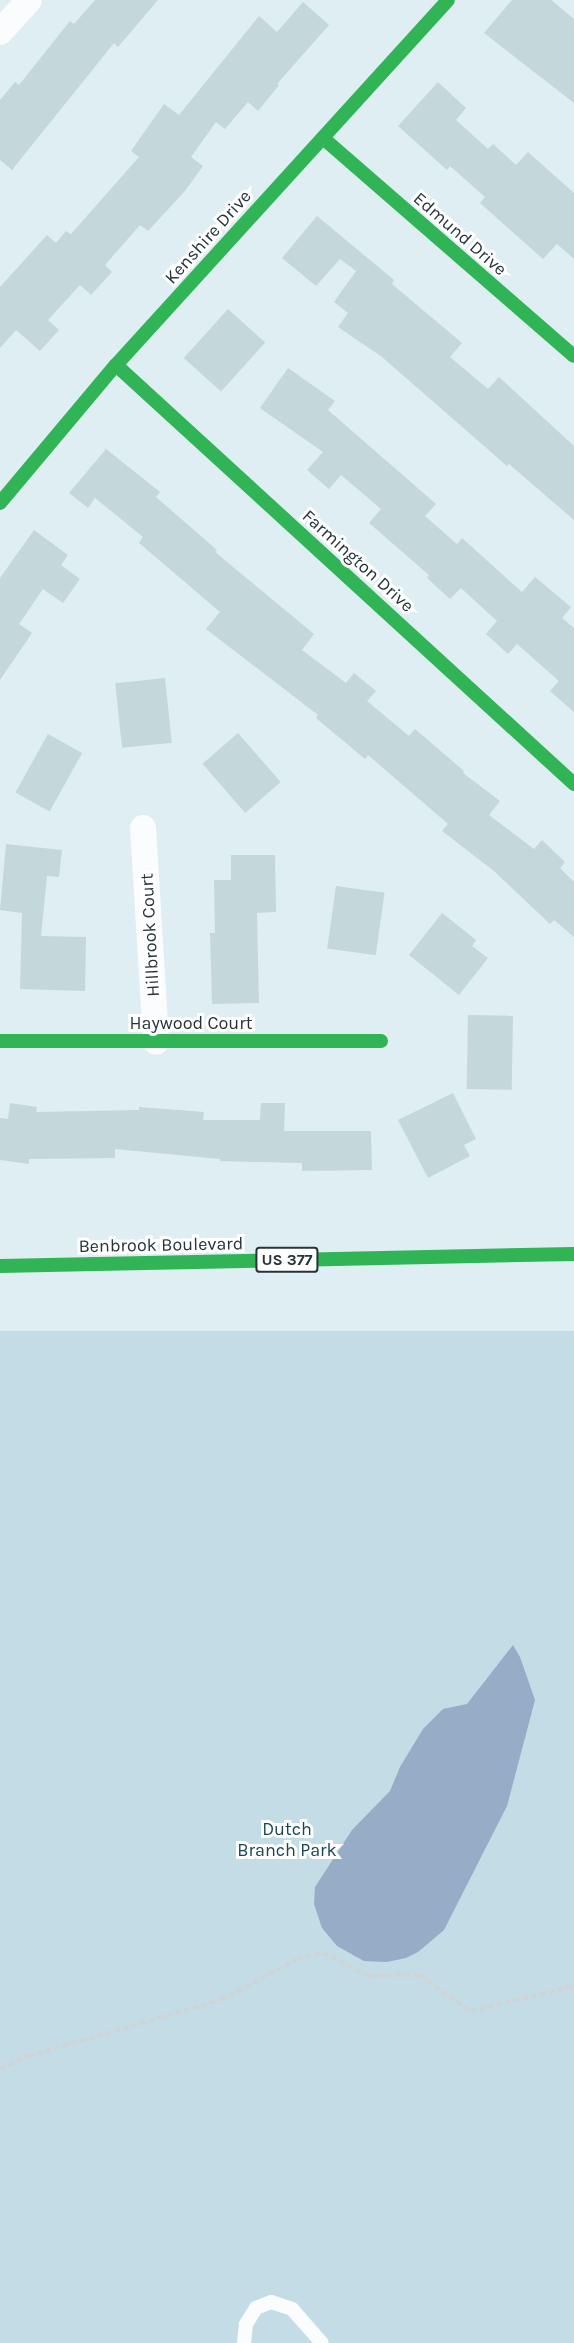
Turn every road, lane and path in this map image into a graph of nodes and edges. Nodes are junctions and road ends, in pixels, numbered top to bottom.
1 (29, 0) edge
2 (448, 0) edge
3 (0, 32) edge
4 (323, 138) junction
5 (574, 356) edge
6 (116, 365) junction
7 (0, 503) edge
8 (574, 784) edge
9 (143, 828) dead end
10 (0, 1041) edge
11 (381, 1041) dead end
12 (156, 1042) junction
13 (574, 1254) edge
14 (0, 1266) edge
15 (574, 1990) edge
16 (0, 2069) edge
17 (244, 2343) edge
18 (322, 2343) edge

1 - 3 street
2 - 4 main road, Kenshire Drive
4 - 5 main road, Edmund Drive
4 - 6 main road, Kenshire Drive
6 - 7 main road, Kenshire Drive
6 - 8 main road, Farmington Drive
9 - 12 street, Hillbrook Court
10 - 12 main road, Haywood Court
11 - 12 main road, Haywood Court
13 - 14 main road, Benbrook Boulevard / US 377
15 - 16 path
17 - 18 lane

